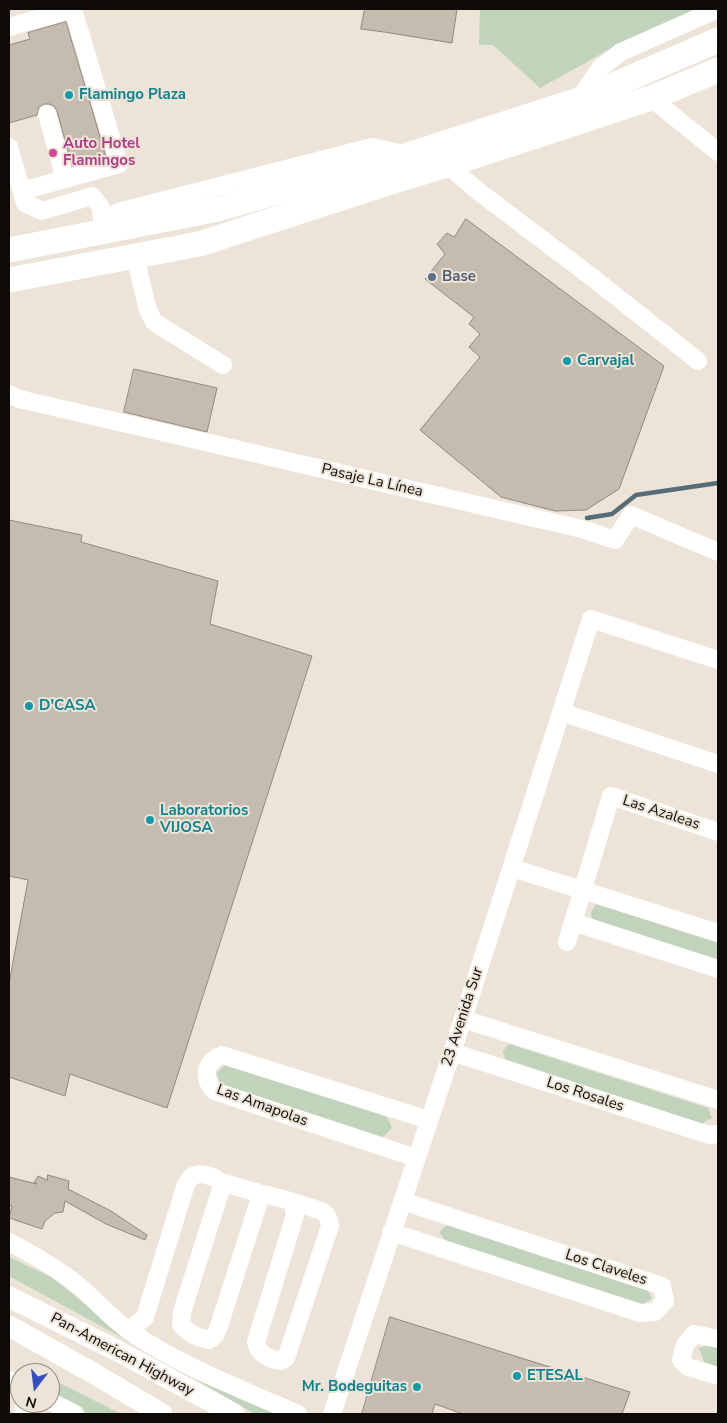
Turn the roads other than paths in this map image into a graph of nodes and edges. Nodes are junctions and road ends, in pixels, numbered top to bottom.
1 (718, 9) edge
2 (9, 27) edge
3 (718, 40) edge
4 (718, 70) edge
5 (651, 98) junction
6 (579, 100) junction
7 (47, 114) dead end
8 (9, 147) edge
9 (718, 152) edge
10 (447, 165) junction
11 (65, 179) junction
12 (22, 191) junction
13 (103, 231) junction
14 (9, 250) edge
15 (135, 256) junction
16 (9, 280) edge
17 (698, 361) dead end
18 (222, 365) dead end
19 (9, 394) edge
20 (718, 552) edge
21 (718, 660) edge
22 (561, 712) junction
23 (718, 764) edge
24 (718, 832) edge
25 (512, 868) junction
26 (583, 890) junction
27 (573, 922) junction
28 (718, 933) edge
29 (567, 942) dead end
30 (718, 970) edge
31 (463, 1019) junction
32 (452, 1052) junction
33 (718, 1100) edge
34 (429, 1120) junction
35 (718, 1134) edge
36 (416, 1158) junction
37 (221, 1182) junction
38 (265, 1195) junction
39 (402, 1201) junction
40 (294, 1203) junction
41 (391, 1232) junction
42 (9, 1242) edge
43 (9, 1297) edge
44 (9, 1326) edge
45 (129, 1331) junction
46 (718, 1339) edge
47 (9, 1342) edge
48 (718, 1376) edge
49 (60, 1406) edge
50 (75, 1414) edge
51 (154, 1414) edge
52 (162, 1414) edge
53 (234, 1414) edge
54 (298, 1414) edge
55 (332, 1414) edge

1 - 6 street
2 - 11 street
3 - 6 highway
4 - 5 highway
5 - 9 street
5 - 10 highway
6 - 13 highway
7 - 11 street
8 - 12 street
10 - 15 highway
10 - 17 street
11 - 12 street
12 - 13 street
13 - 14 highway
15 - 16 highway
15 - 18 street
19 - 20 street, Pasaje La Línea
21 - 22 street, 23 Avenida Sur
22 - 23 street
22 - 25 street, 23 Avenida Sur
24 - 26 street, Las Azaleas
25 - 26 street
25 - 31 street, 23 Avenida Sur
26 - 27 street, Las Azaleas
26 - 28 street
27 - 29 street, Las Azaleas
27 - 30 street
31 - 32 street, 23 Avenida Sur
31 - 33 street
32 - 34 street, 23 Avenida Sur
32 - 35 street, Los Rosales
34 - 36 street, 23 Avenida Sur
34 - 36 street, Las Amapolas
36 - 39 street, 23 Avenida Sur
37 - 38 street
37 - 38 street
37 - 45 street
38 - 40 street
39 - 41 street, 23 Avenida Sur
39 - 41 street, Los Claveles
40 - 40 street
41 - 55 street, 23 Avenida Sur
42 - 45 street
43 - 53 main road, Pan-American Highway
44 - 52 main road
45 - 54 street
46 - 48 street
47 - 51 main road
49 - 50 street

